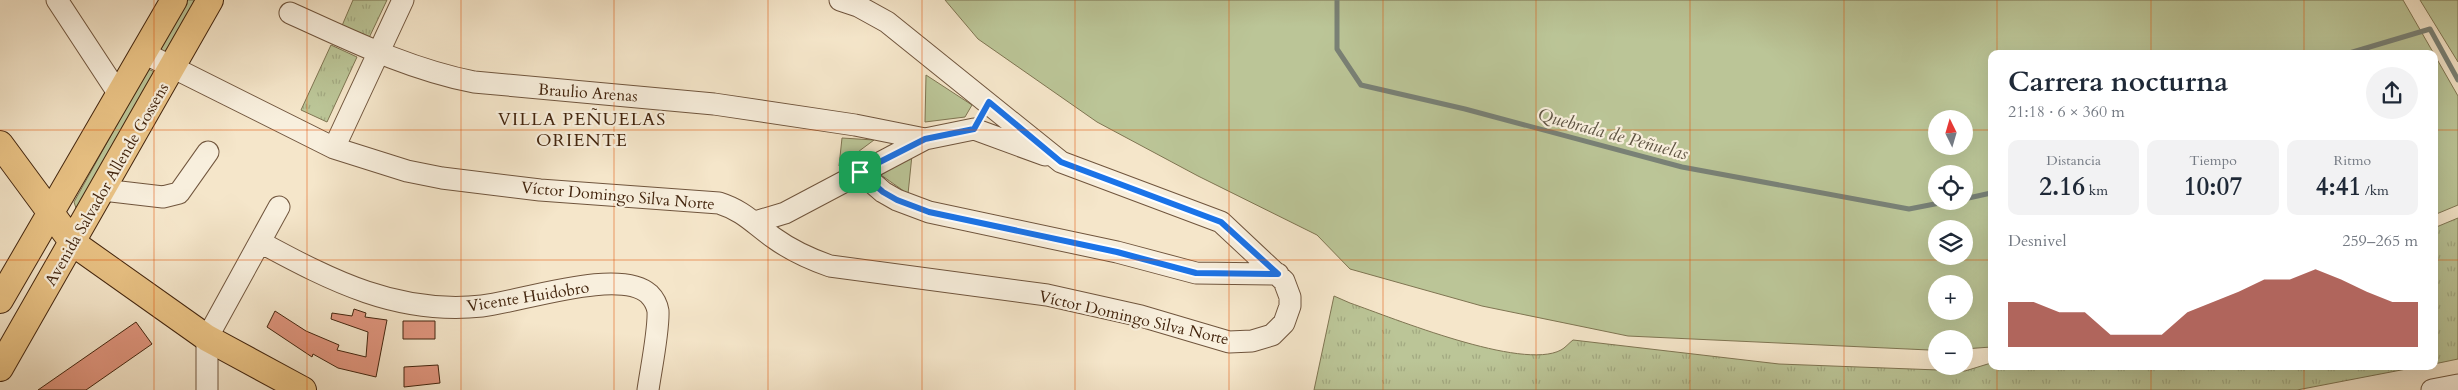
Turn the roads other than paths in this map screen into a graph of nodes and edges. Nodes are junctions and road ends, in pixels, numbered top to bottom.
1 (57, 0) edge
2 (174, 0) edge
3 (210, 0) edge
4 (403, 0) edge
5 (840, 0) edge
6 (290, 13) dead end
7 (144, 53) junction
8 (379, 53) junction
9 (173, 66) junction
10 (120, 96) junction
11 (989, 102) junction
12 (974, 129) junction
13 (925, 139) junction
14 (0, 144) edge
15 (334, 148) junction
16 (208, 152) dead end
17 (1061, 162) junction
18 (860, 172) junction
19 (103, 190) junction
20 (279, 207) dead end
21 (51, 216) junction
22 (755, 222) junction
23 (260, 242) junction
24 (73, 243) junction
25 (1278, 274) junction
26 (0, 300) edge
27 (207, 338) junction
28 (0, 368) edge
29 (207, 390) edge
30 (303, 390) edge
31 (648, 390) edge

1 - 10 street
2 - 7 main road, Avenida Salvador Allende Gossens
3 - 9 main road, Avenida Salvador Allende Gossens
4 - 8 street
5 - 11 street
6 - 8 street, Braulio Arenas
7 - 9 street, Víctor Domingo Silva Norte
7 - 10 main road, Avenida Salvador Allende Gossens
8 - 13 street, Braulio Arenas
8 - 15 street
9 - 15 street, Víctor Domingo Silva Norte
9 - 19 main road, Avenida Salvador Allende Gossens
10 - 21 main road, Avenida Salvador Allende Gossens
11 - 12 street
11 - 17 street
12 - 13 street
12 - 17 street
13 - 18 street
14 - 21 main road
15 - 22 street, Víctor Domingo Silva Norte
16 - 19 street
17 - 25 street
18 - 22 street
18 - 25 street
19 - 24 main road, Avenida Salvador Allende Gossens
20 - 23 street
21 - 24 main road
21 - 26 main road, Avenida Salvador Allende Gossens
22 - 25 street, Víctor Domingo Silva Norte
23 - 27 street
23 - 31 street, Vicente Huidobro
24 - 27 main road
24 - 28 main road, Avenida Salvador Allende Gossens
27 - 29 street
27 - 30 main road

